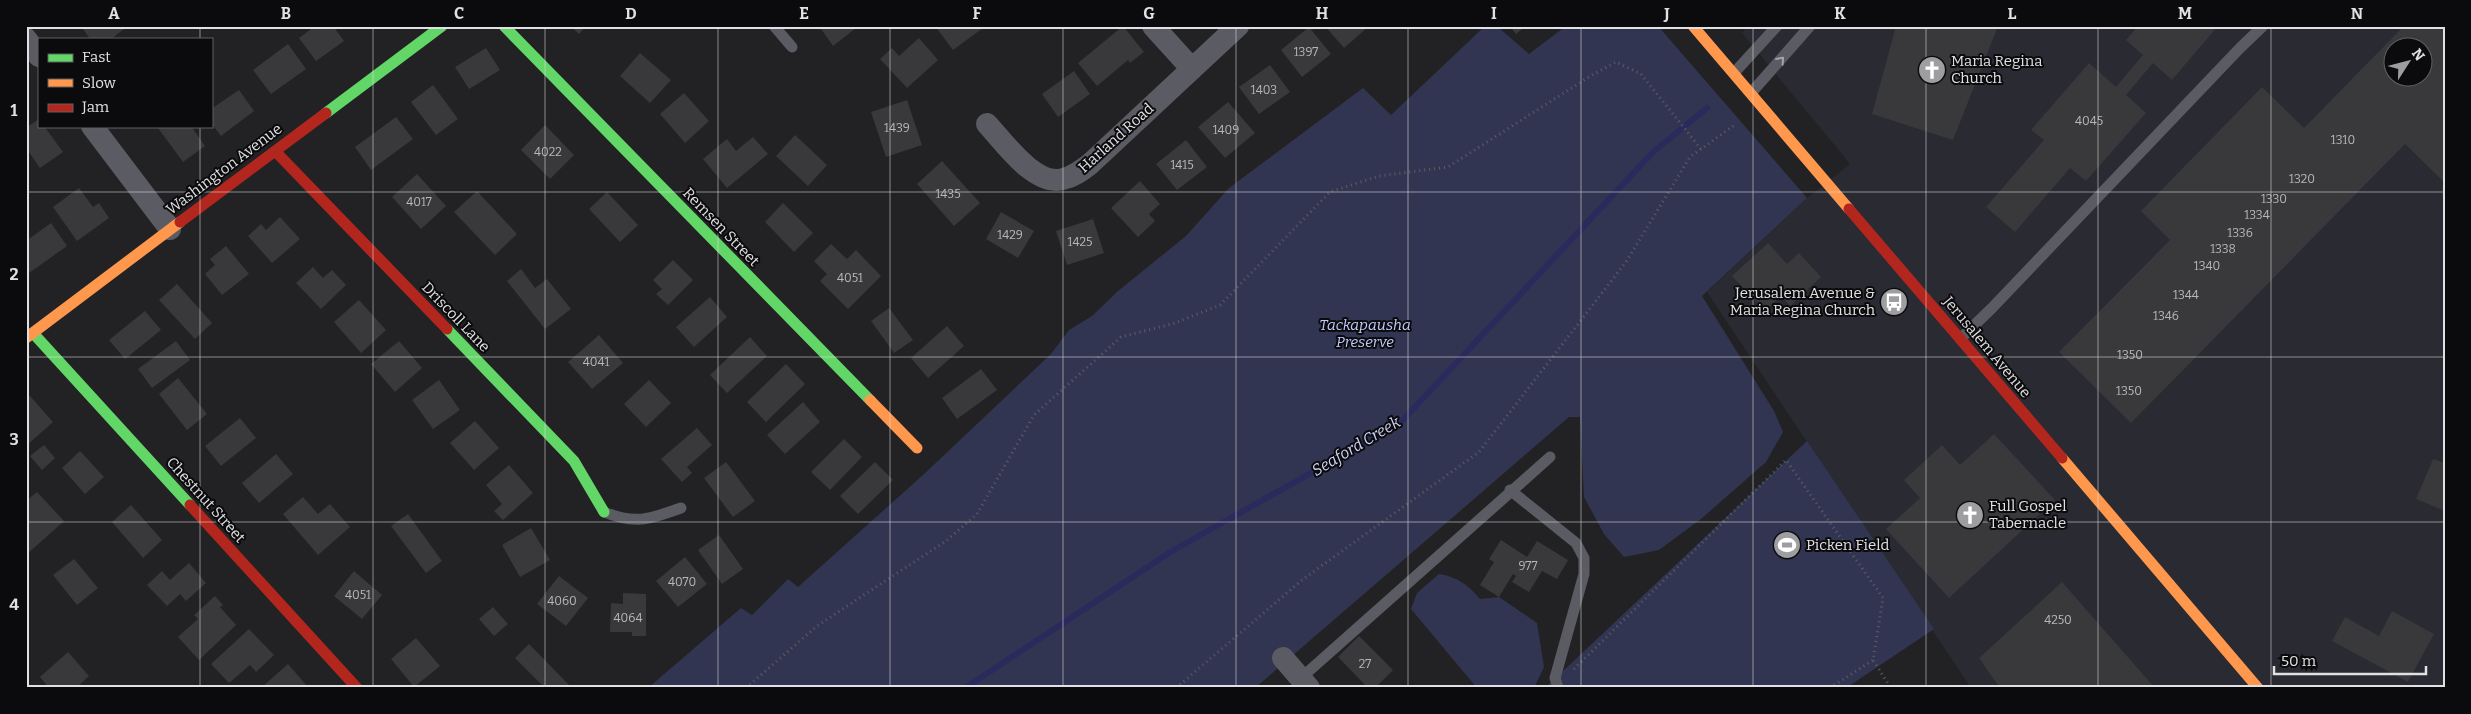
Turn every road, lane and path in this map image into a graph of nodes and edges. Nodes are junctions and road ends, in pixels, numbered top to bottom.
1 (442, 26) edge
2 (504, 26) edge
3 (774, 26) edge
4 (1153, 26) edge
5 (1238, 26) edge
6 (1693, 26) edge
7 (1777, 26) edge
8 (1810, 26) edge
9 (2263, 26) edge
10 (26, 39) edge
11 (792, 48) dead end
12 (38, 55) edge
13 (1192, 69) junction
14 (1734, 73) junction
15 (1751, 93) junction
16 (987, 124) dead end
17 (1736, 124) dead end
18 (94, 128) edge
19 (1701, 149) junction
20 (275, 150) junction
21 (170, 229) junction
22 (30, 336) edge
23 (1960, 338) junction
24 (917, 448) dead end
25 (1550, 457) dead end
26 (1510, 490) junction
27 (681, 508) dead end
28 (604, 512) joint
29 (1283, 658) dead end
30 (1873, 660) junction
31 (1305, 683) edge
32 (1558, 687) edge
33 (358, 688) edge
34 (746, 688) edge
35 (1176, 688) edge
36 (1830, 688) edge
37 (1891, 688) edge
38 (2258, 688) edge

1 - 20 street, Washington Avenue
2 - 24 street, Remsen Street
3 - 11 lane
4 - 13 street
5 - 13 street, Harland Road
6 - 14 street, Jerusalem Avenue
7 - 14 lane
15 -> 8 lane
9 - 23 lane
10 - 12 street
13 - 16 street, Harland Road
14 - 15 street, Jerusalem Avenue
15 - 23 street, Jerusalem Avenue
17 - 19 path
18 - 21 street
19 - 34 path
19 - 35 path
20 - 21 street, Washington Avenue
20 - 28 street, Driscoll Lane
21 - 22 street, Washington Avenue
22 - 33 street, Chestnut Street
23 - 38 street, Jerusalem Avenue
25 - 26 lane
26 - 31 lane
26 - 32 lane
27 - 28 lane
29 - 31 street
30 - 32 path
30 - 36 path
30 - 37 path

